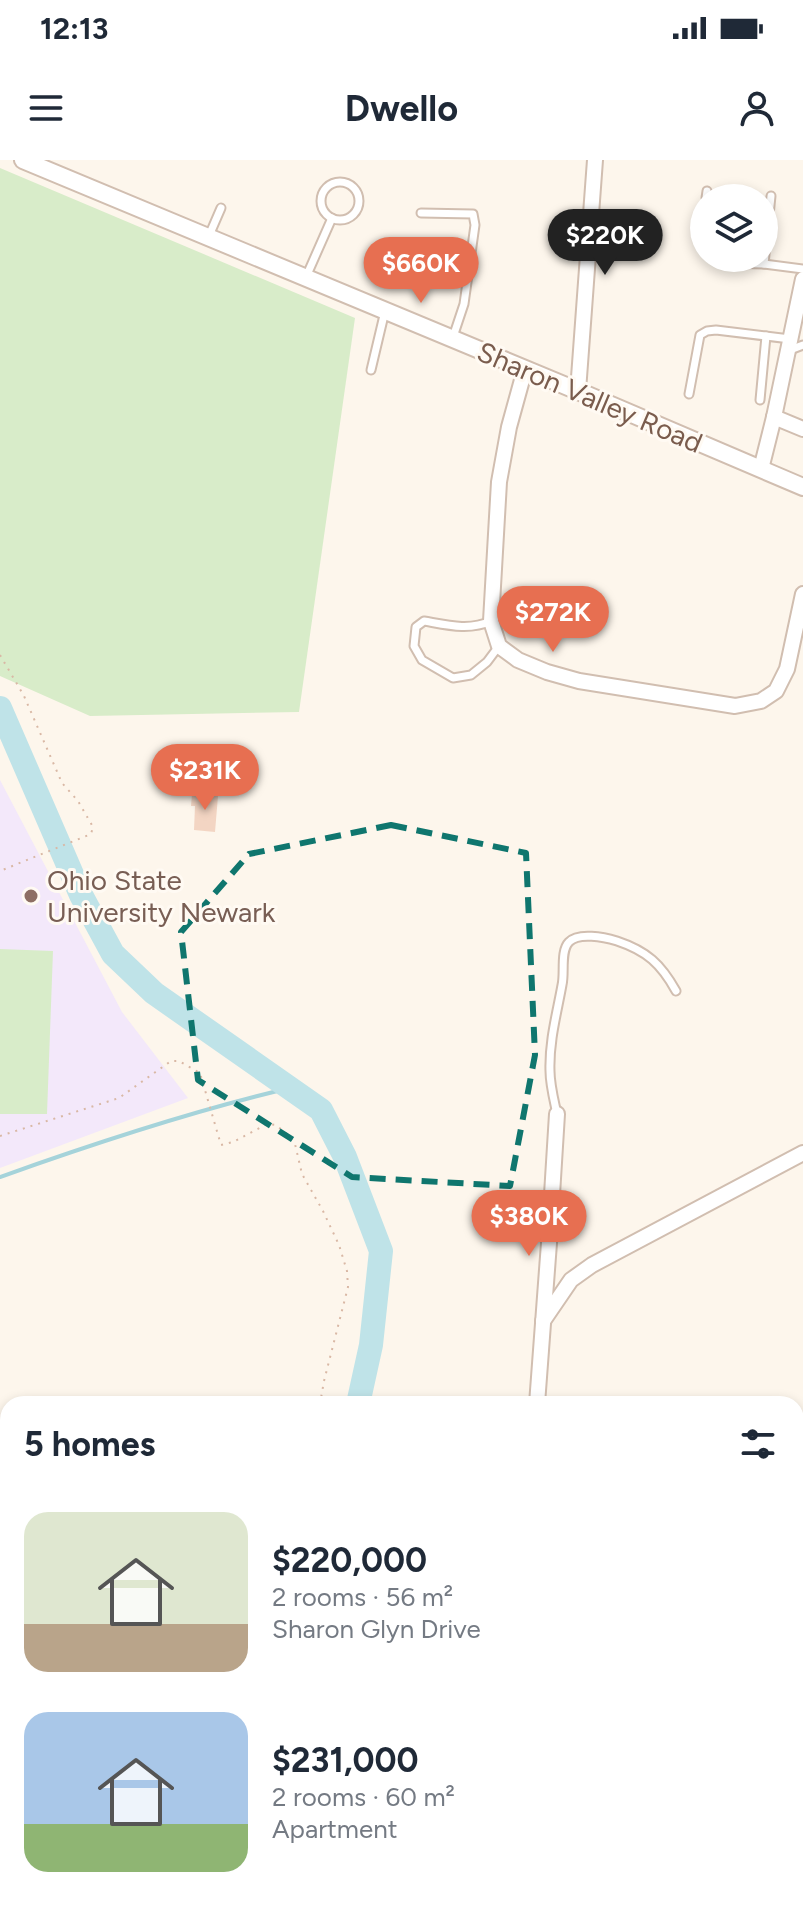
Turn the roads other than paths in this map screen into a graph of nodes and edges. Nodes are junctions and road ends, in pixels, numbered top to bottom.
1 (23, 160) edge
2 (595, 160) edge
3 (221, 208) dead end
4 (421, 213) dead end
5 (332, 218) junction
6 (208, 238) junction
7 (778, 266) edge
8 (803, 269) edge
9 (305, 279) junction
10 (803, 279) edge
11 (385, 311) junction
12 (766, 336) junction
13 (452, 340) junction
14 (794, 345) edge
15 (525, 369) junction
16 (371, 370) dead end
17 (578, 391) junction
18 (689, 394) dead end
19 (760, 400) dead end
20 (774, 417) junction
21 (803, 429) edge
22 (761, 469) junction
23 (803, 487) edge
24 (803, 594) edge
25 (491, 621) junction
26 (499, 646) junction
27 (676, 991) dead end
28 (557, 1114) joint
29 (803, 1153) edge
30 (543, 1321) junction
31 (538, 1396) edge

1 - 6 street, Sharon Valley Road
2 - 17 street
3 - 6 lane
4 - 13 lane
5 - 5 lane
5 - 9 lane
6 - 9 street, Sharon Valley Road
7 - 8 lane
9 - 11 street, Sharon Valley Road
10 - 14 street
11 - 13 street, Sharon Valley Road
11 - 16 lane
12 - 14 lane
12 - 18 lane
12 - 19 lane
13 - 15 street, Sharon Valley Road
14 - 20 street
15 - 17 street, Sharon Valley Road
15 - 25 street
17 - 22 street, Sharon Valley Road
20 - 21 street
20 - 22 street
22 - 23 street, Sharon Valley Road
24 - 26 street
25 - 26 street
25 - 26 lane
27 - 28 lane
28 - 30 street
29 - 30 street
30 - 31 street

